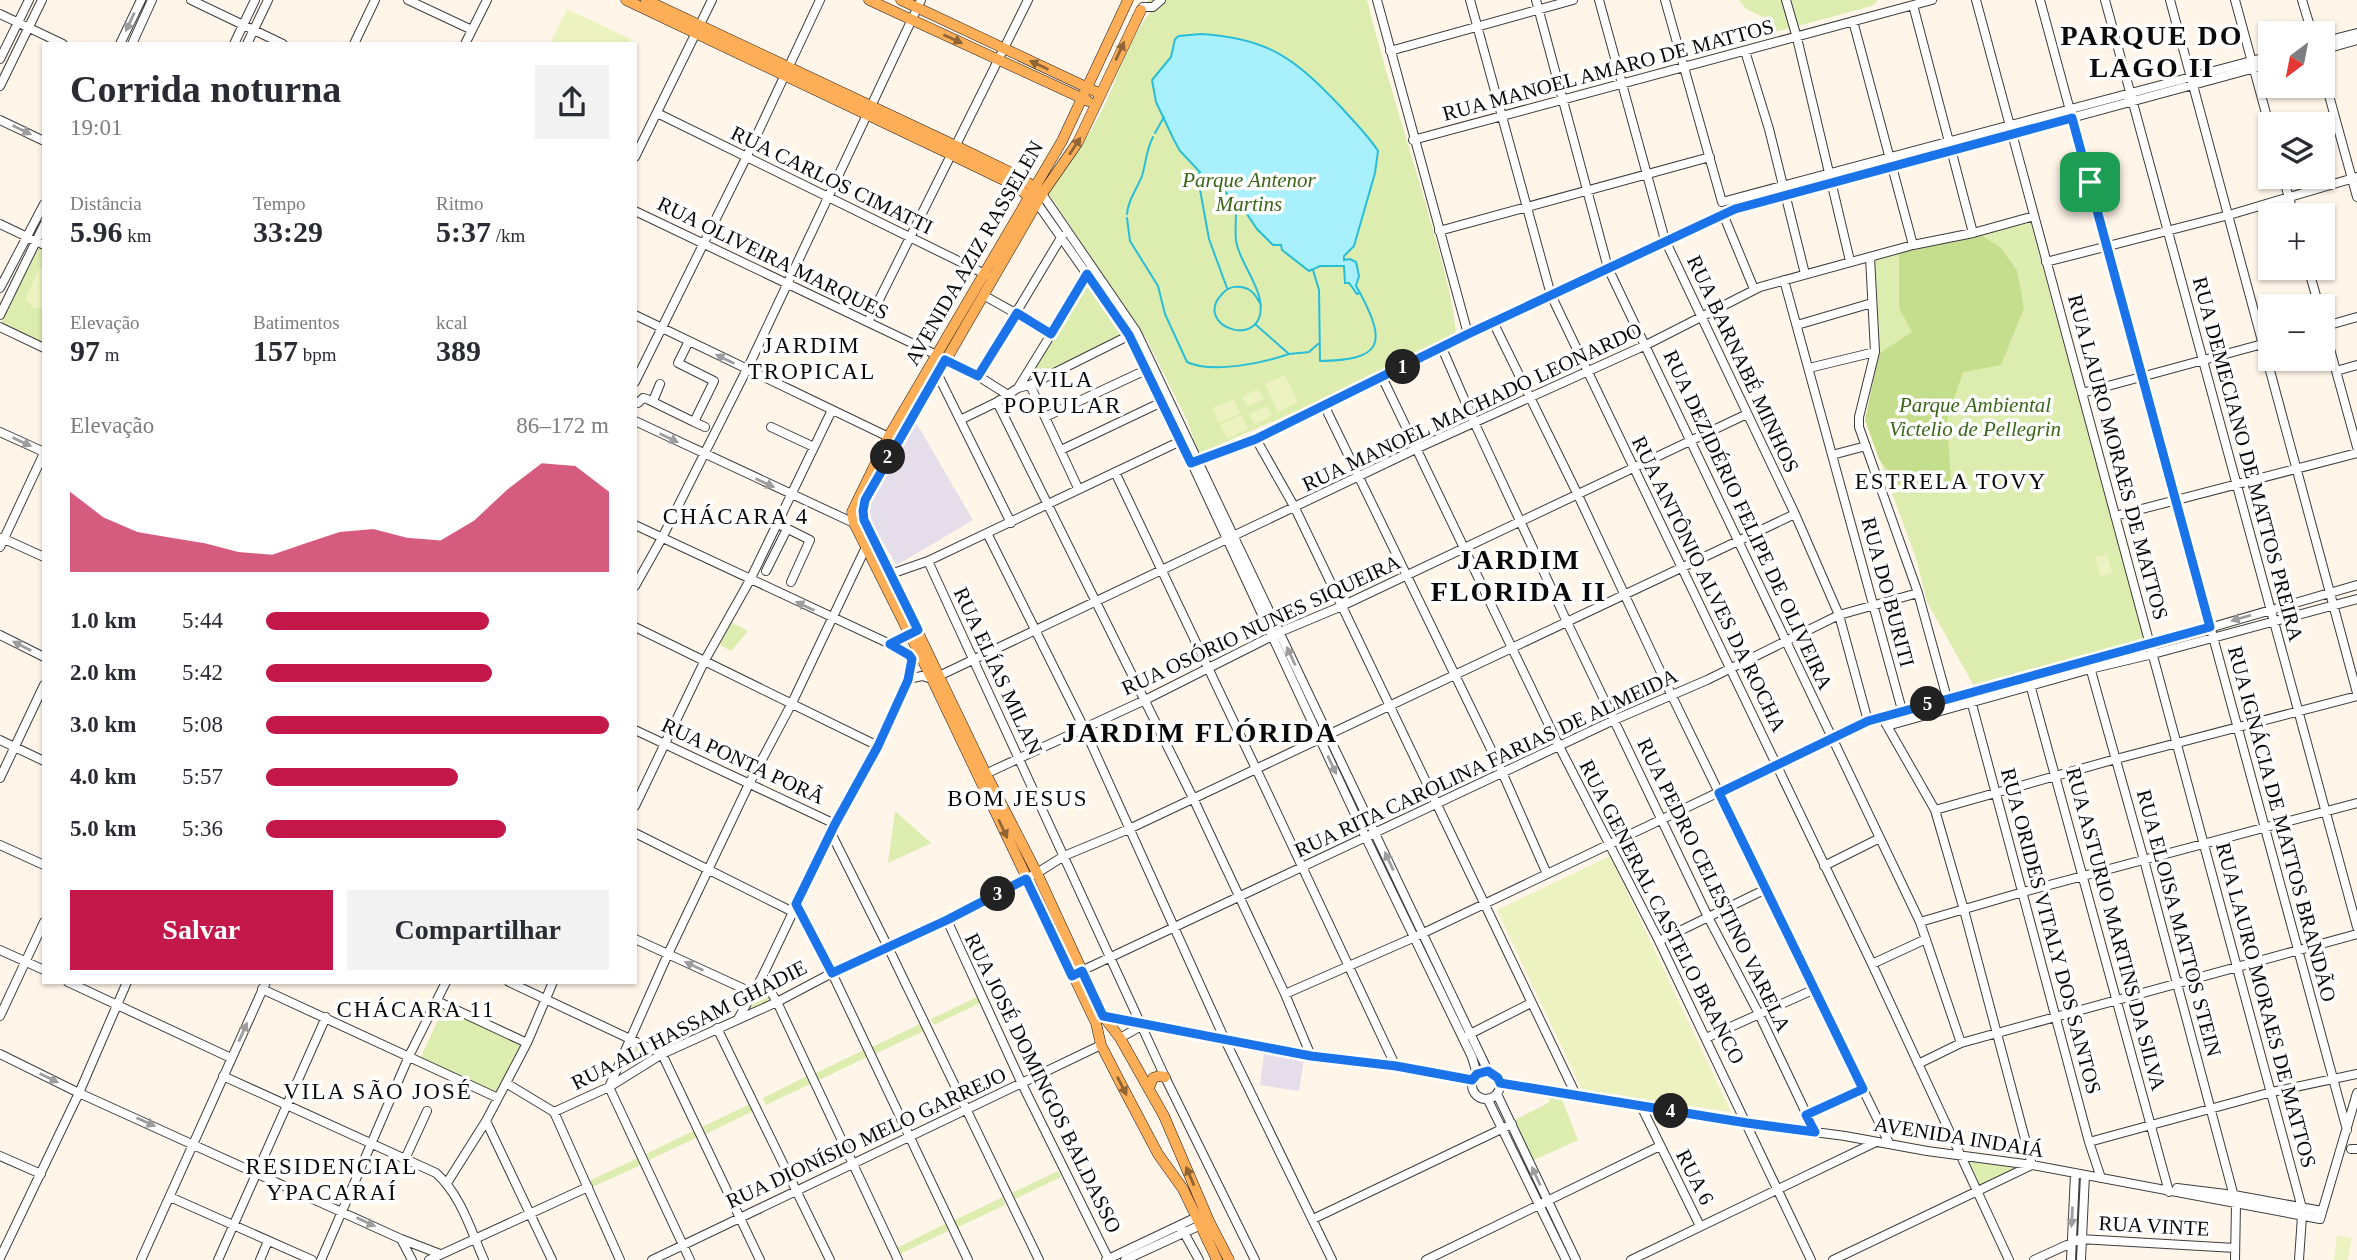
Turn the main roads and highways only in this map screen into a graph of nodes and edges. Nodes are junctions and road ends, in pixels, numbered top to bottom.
1 (626, 0) edge
2 (646, 0) edge
3 (869, 0) edge
4 (901, 0) edge
5 (1126, 2) edge
6 (919, 4) edge
7 (1143, 6) edge
8 (698, 30) junction
9 (1003, 55) junction
10 (1088, 88) junction
11 (1101, 94) junction
12 (1082, 99) junction
13 (1096, 105) junction
14 (1035, 195) junction
15 (989, 276) junction
16 (938, 359) junction
17 (893, 439) junction
18 (886, 576) junction
19 (982, 776) junction
20 (1077, 973) junction
21 (1120, 1038) junction
22 (1098, 1047) junction
23 (1166, 1077) road end
24 (1149, 1088) junction
25 (1164, 1116) junction
26 (1143, 1128) junction
27 (1203, 1219) junction
28 (1217, 1260) edge
29 (1229, 1260) edge

1 - 8 main road
2 - 8 main road
3 -> 9 main road
4 - 6 main road
5 - 7 main road, AVENIDA AZIZ RASSELEN
5 - 10 main road, AVENIDA AZIZ RASSELEN
6 - 9 main road
11 -> 7 main road, AVENIDA AZIZ RASSELEN
8 - 14 main road
10 -> 9 main road
9 - 12 main road
10 - 11 main road
10 - 12 main road, AVENIDA AZIZ RASSELEN
11 - 13 main road, AVENIDA AZIZ RASSELEN
12 - 13 main road
12 - 14 main road, AVENIDA AZIZ RASSELEN
14 -> 13 main road, AVENIDA AZIZ RASSELEN
14 - 15 main road, AVENIDA AZIZ RASSELEN
15 - 16 main road, AVENIDA AZIZ RASSELEN
15 - 16 main road, AVENIDA AZIZ RASSELEN
16 - 17 main road, AVENIDA AZIZ RASSELEN
16 - 17 main road, AVENIDA AZIZ RASSELEN
17 - 18 main road, AVENIDA AZIZ RASSELEN
17 - 18 main road, AVENIDA AZIZ RASSELEN
18 - 19 main road
19 -> 20 main road
19 - 20 main road
20 - 21 main road
20 - 22 main road
21 - 22 main road
21 - 24 main road
22 -> 26 main road
23 - 24 main road
24 - 25 main road
25 - 26 main road
27 -> 25 main road
26 - 27 main road
27 - 28 main road
27 - 29 main road

